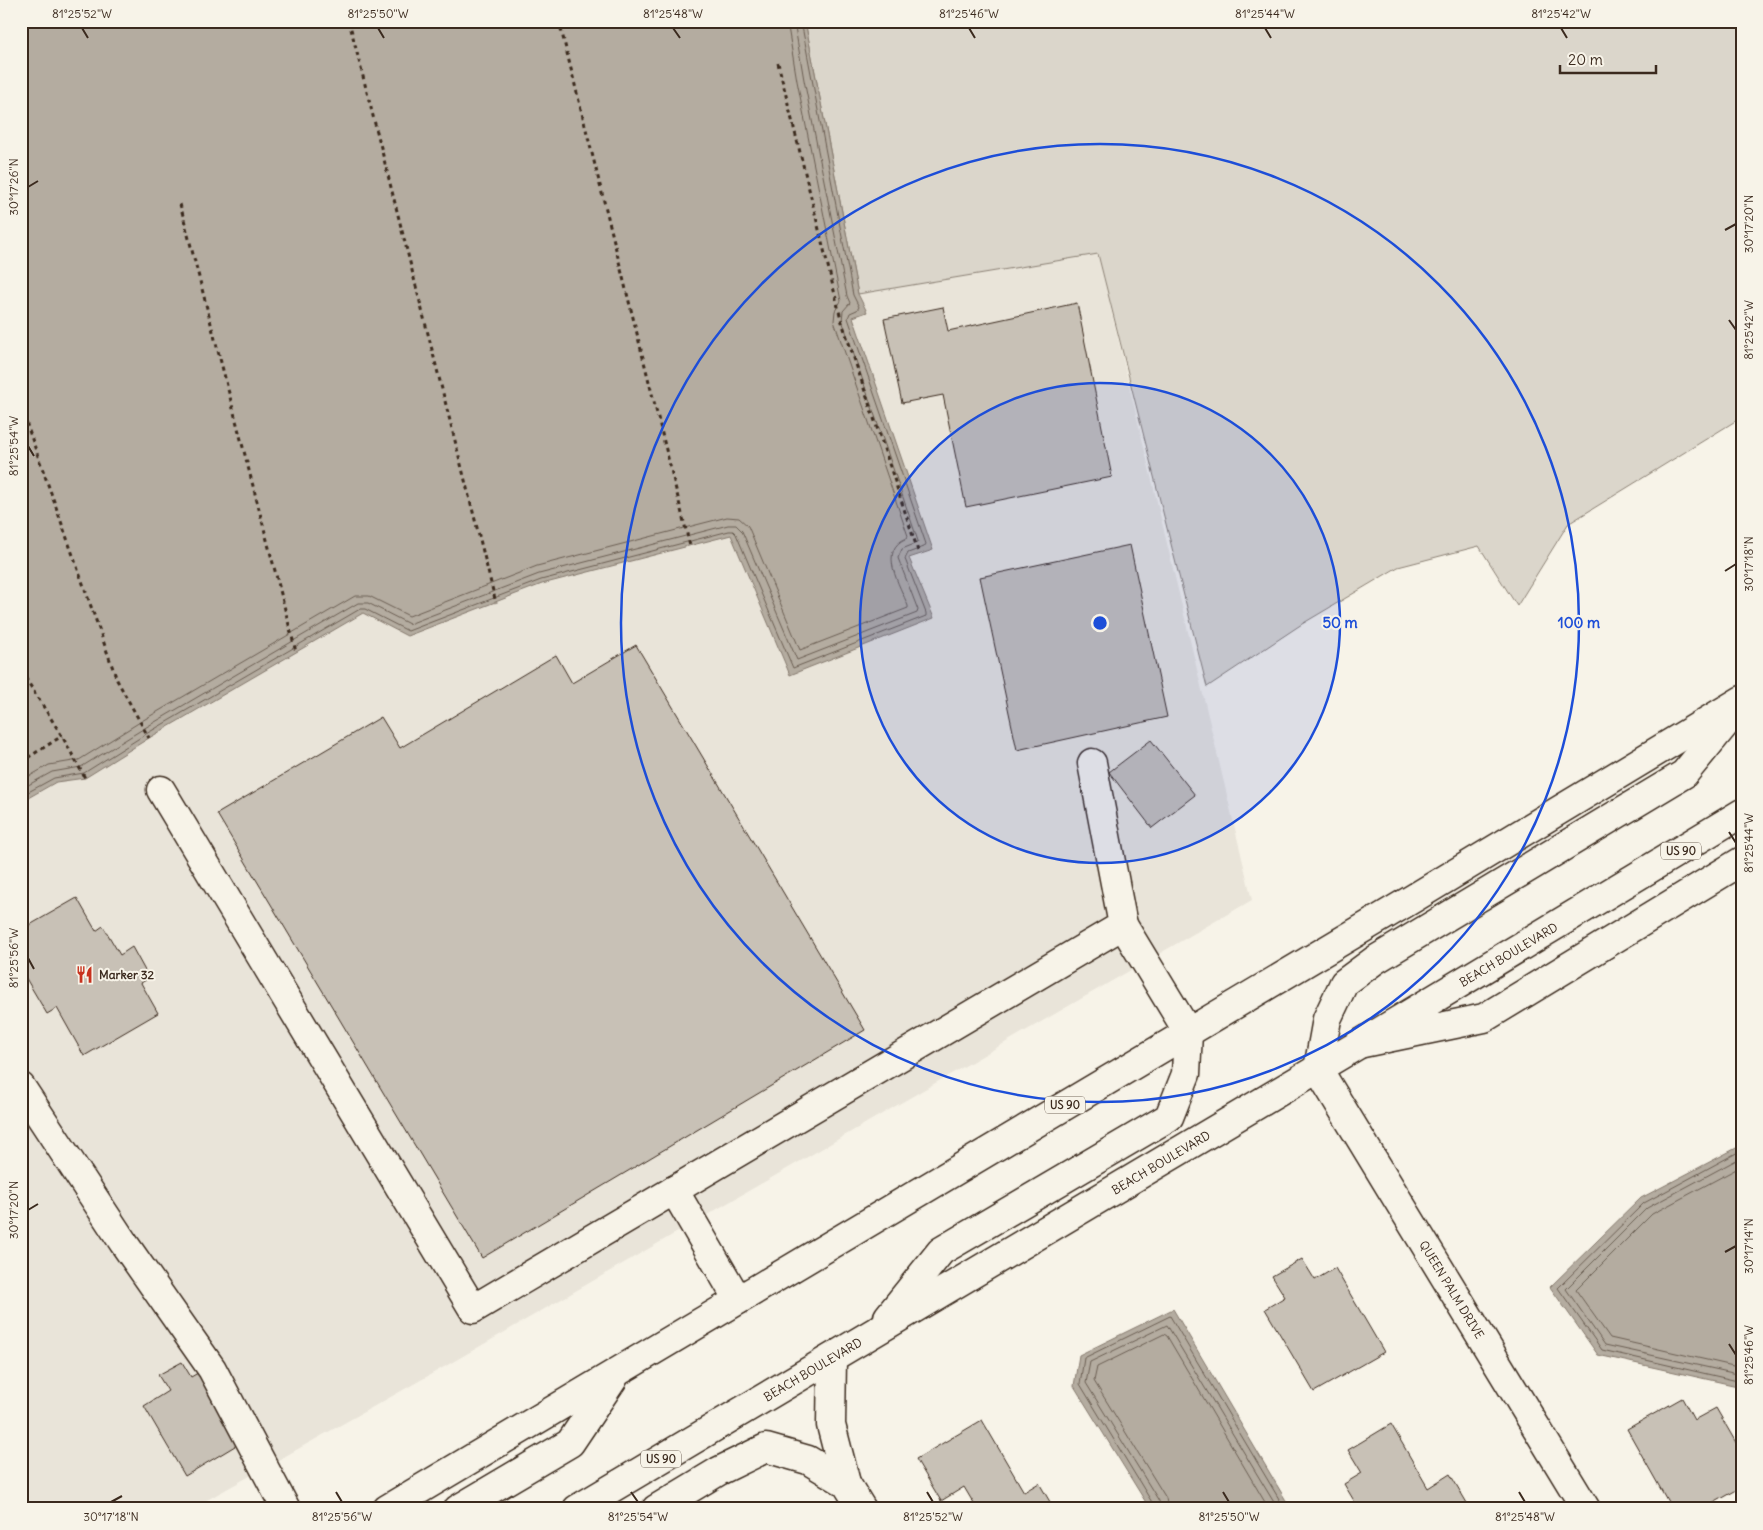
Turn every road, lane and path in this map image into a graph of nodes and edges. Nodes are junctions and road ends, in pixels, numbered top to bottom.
1 (349, 21) edge
2 (558, 21) edge
3 (778, 62) dead end
4 (180, 204) dead end
5 (21, 408) edge
6 (690, 546) dead end
7 (919, 554) dead end
8 (496, 603) dead end
9 (296, 652) dead end
10 (21, 671) edge
11 (1742, 700) edge
12 (1742, 705) edge
13 (62, 736) junction
14 (149, 738) dead end
15 (21, 762) edge
16 (1092, 763) dead end
17 (85, 778) dead end
18 (161, 790) dead end
19 (1742, 813) edge
20 (1742, 861) edge
21 (1122, 925) junction
22 (1188, 1032) junction
23 (1362, 1043) junction
24 (1318, 1069) junction
25 (21, 1087) edge
26 (674, 1190) junction
27 (738, 1300) junction
28 (878, 1330) junction
29 (832, 1358) junction
30 (618, 1371) junction
31 (846, 1484) junction
32 (286, 1509) edge
33 (387, 1509) edge
34 (458, 1509) edge
35 (577, 1509) edge
36 (656, 1509) edge
37 (862, 1509) edge
38 (1586, 1509) edge

1 - 8 path
2 - 6 path
3 - 7 path
4 - 9 path
5 - 14 path
10 - 13 path
11 - 22 main road, US 90
12 - 24 main road
13 - 15 path
13 - 17 path
16 - 21 main road
18 - 26 main road
19 - 23 main road, BEACH BOULEVARD / US 90
20 - 23 main road
21 - 22 main road
21 - 26 main road
22 - 27 main road, US 90
22 - 28 main road
23 - 24 main road, BEACH BOULEVARD / US 90
24 - 28 main road, BEACH BOULEVARD / US 90
24 - 38 main road, QUEEN PALM DRIVE
25 - 32 main road
26 - 27 main road
27 - 30 main road, US 90
28 - 29 main road, BEACH BOULEVARD / US 90
29 - 31 main road
29 - 35 main road, BEACH BOULEVARD / US 90
30 - 33 main road, US 90
30 - 34 main road
31 - 36 main road
31 - 37 main road

